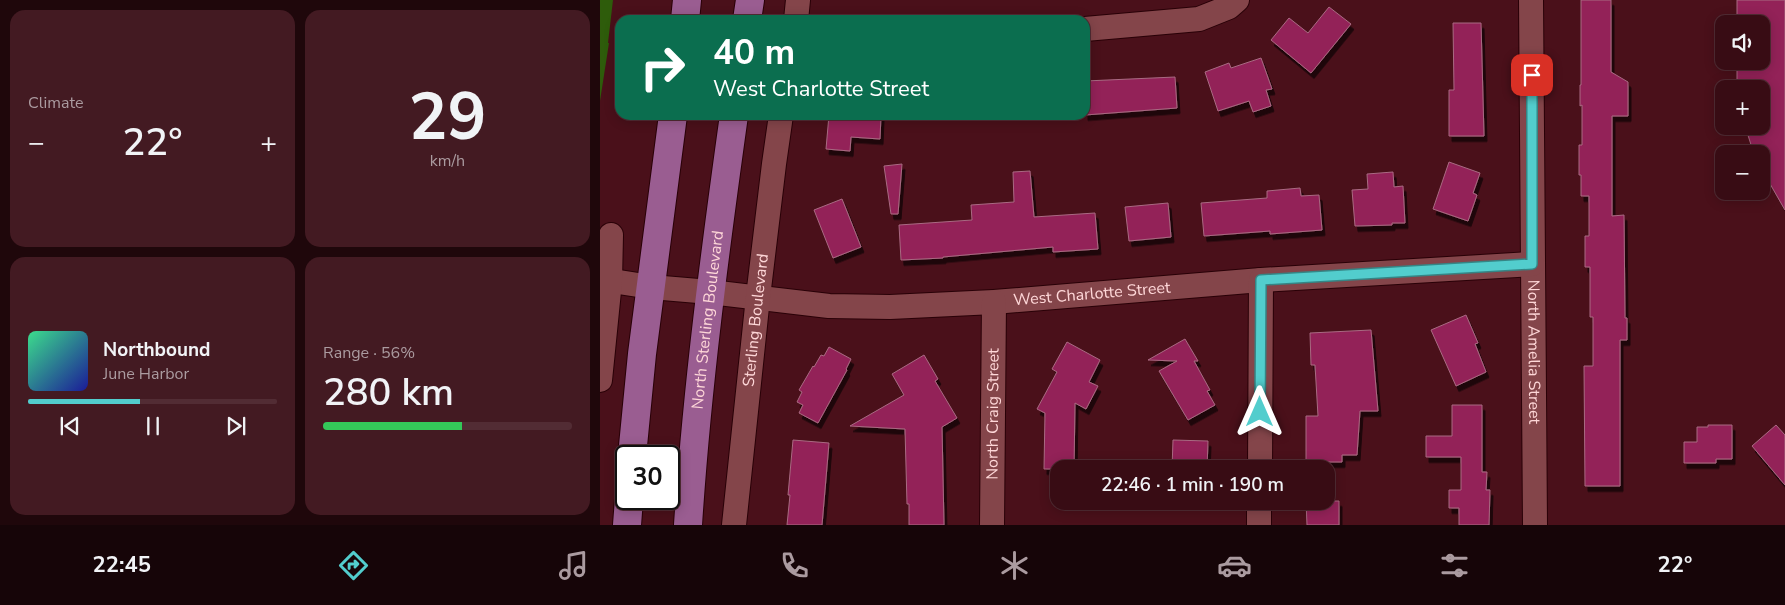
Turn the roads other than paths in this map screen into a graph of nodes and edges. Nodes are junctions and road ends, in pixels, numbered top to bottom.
1 (687, 0) edge
2 (750, 0) edge
3 (798, 0) edge
4 (1237, 0) edge
5 (1531, 0) edge
6 (686, 15) edge
7 (748, 15) edge
8 (796, 15) edge
9 (1090, 29) edge
10 (672, 120) edge
11 (733, 120) edge
12 (781, 120) edge
13 (611, 235) dead end
14 (1532, 264) junction
15 (605, 280) edge
16 (1261, 280) junction
17 (651, 287) junction
18 (710, 292) junction
19 (758, 297) junction
20 (994, 302) junction
21 (600, 380) edge
22 (633, 445) edge
23 (1260, 460) edge
24 (628, 510) edge
25 (1259, 510) edge
26 (627, 525) edge
27 (688, 525) edge
28 (734, 525) edge
29 (992, 525) edge
30 (1259, 525) edge
31 (1536, 525) edge

1 - 6 main road
2 - 7 main road
3 - 8 street
4 - 9 street
5 - 14 street, North Amelia Street
10 - 17 main road
11 - 18 main road, North Sterling Boulevard
12 - 19 street, Sterling Boulevard
13 - 15 street
14 - 16 street, West Charlotte Street
14 - 31 street, North Amelia Street
15 - 17 street, West Charlotte Street
15 - 21 street
16 - 20 street, West Charlotte Street
16 - 23 street
17 - 18 street, West Charlotte Street
17 - 22 main road
18 - 19 street, West Charlotte Street
18 - 27 main road, North Sterling Boulevard
19 - 20 street, West Charlotte Street
19 - 28 street, Sterling Boulevard
20 - 29 street, North Craig Street
24 - 26 main road
25 - 30 street

